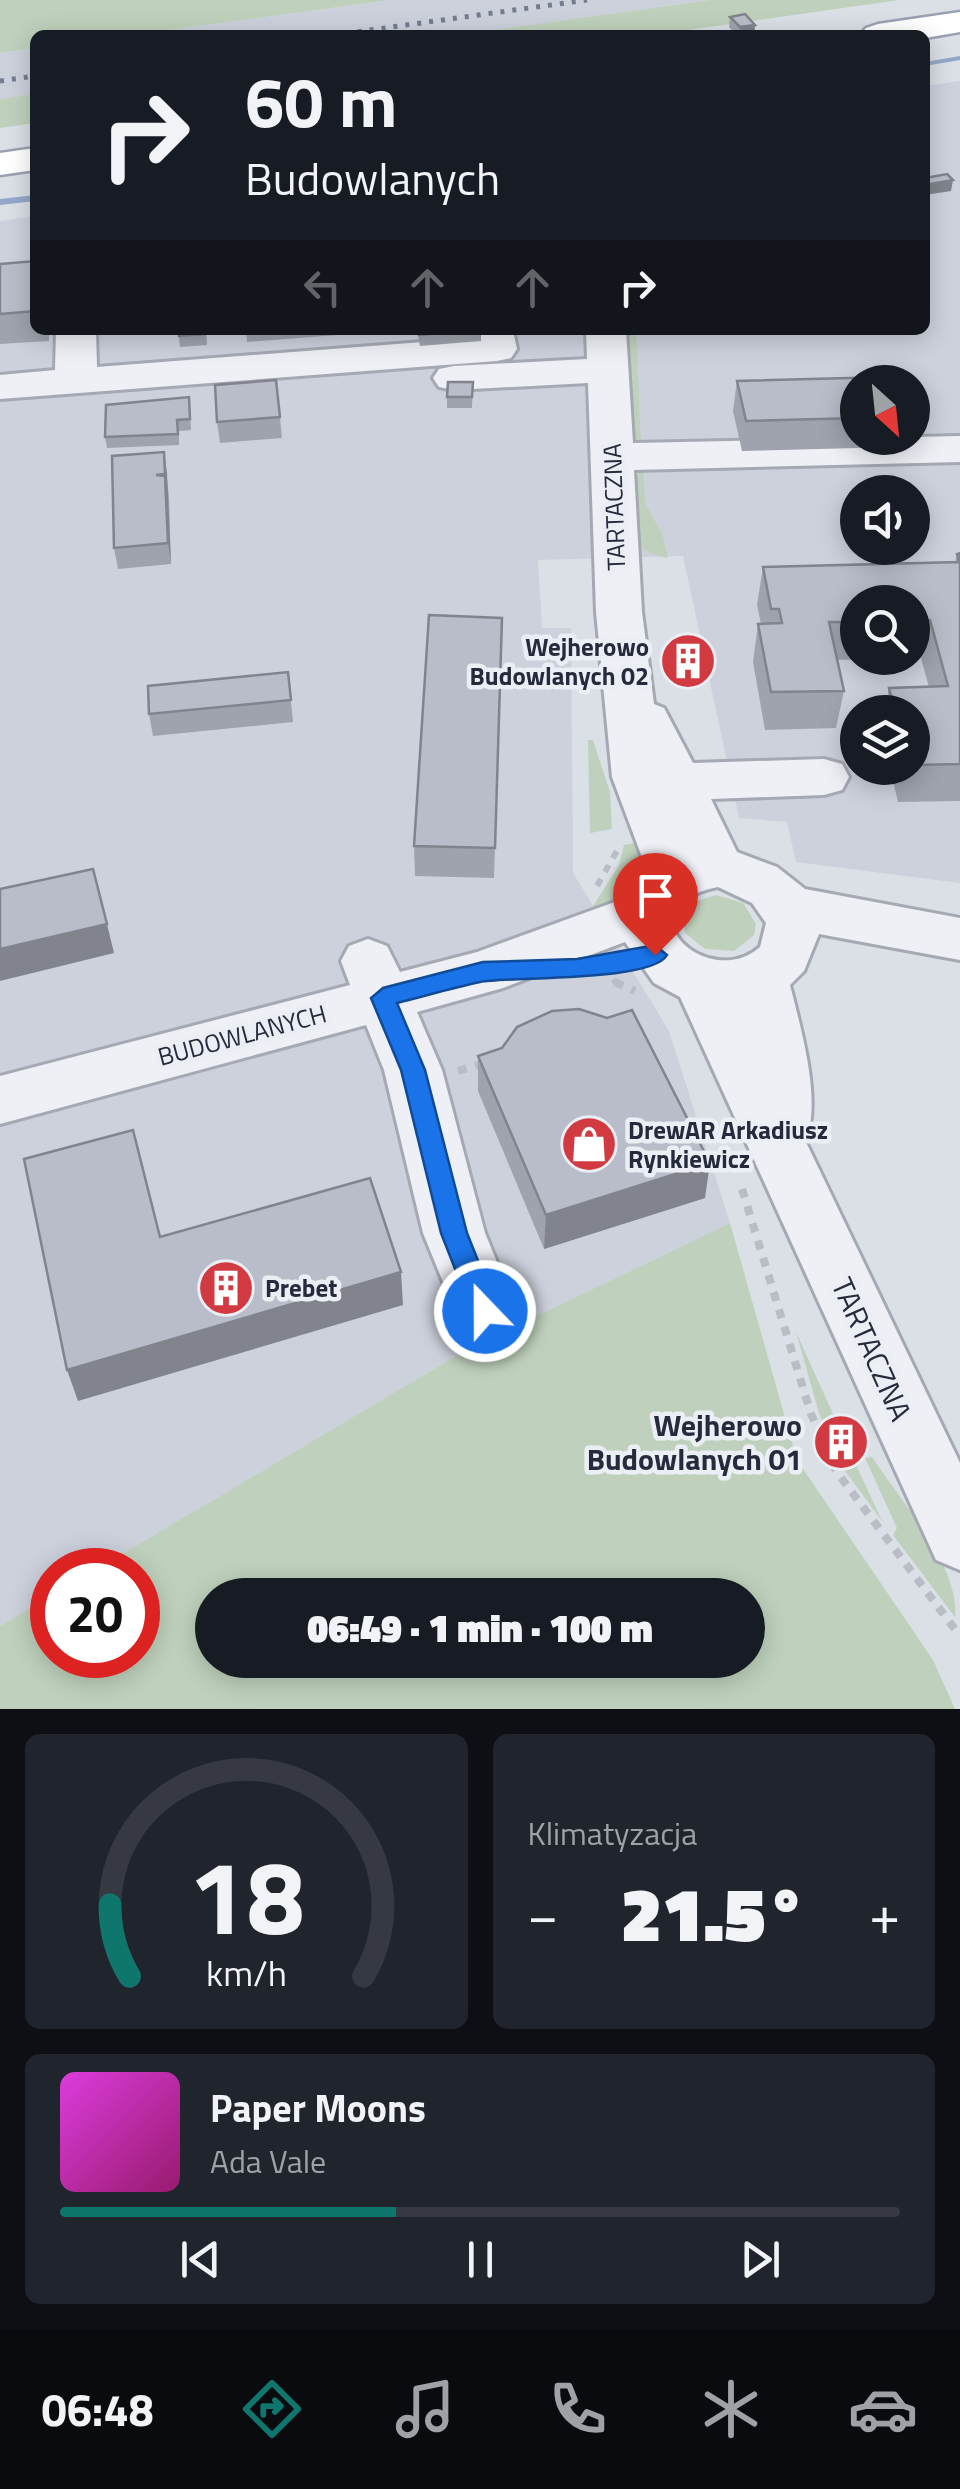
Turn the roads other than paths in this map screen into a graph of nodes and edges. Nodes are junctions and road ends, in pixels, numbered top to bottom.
1 (960, 22) edge
2 (910, 30) edge
3 (960, 46) edge
4 (930, 50) edge
5 (30, 160) edge
6 (0, 164) edge
7 (30, 185) edge
8 (0, 188) edge
9 (76, 335) edge
10 (495, 335) edge
11 (607, 350) edge
12 (76, 382) junction
13 (371, 384) dead end
14 (0, 388) edge
15 (960, 449) edge
16 (612, 457) junction
17 (628, 683) junction
18 (824, 777) dead end
19 (677, 782) junction
20 (678, 918) junction
21 (948, 938) edge
22 (779, 945) junction
23 (375, 980) junction
24 (0, 1100) edge
25 (788, 1159) junction
26 (485, 1311) dead end
27 (960, 1536) edge

1 - 2 main road
3 - 4 main road
5 - 6 main road
7 - 8 main road
9 - 12 street
10 - 12 street
11 - 13 street
11 - 16 street, TARTACZNA
12 - 14 street
15 - 16 street
16 - 17 street, TARTACZNA
17 - 19 street, TARTACZNA
17 - 20 street, TARTACZNA
18 - 19 street
19 - 20 street, TARTACZNA
20 - 22 street, BUDOWLANYCH
20 - 22 street
20 - 23 street, BUDOWLANYCH
20 - 25 street, TARTACZNA
21 - 22 street, BUDOWLANYCH
22 - 25 street, TARTACZNA
23 - 24 street, BUDOWLANYCH
23 - 26 street
25 - 27 street, TARTACZNA

